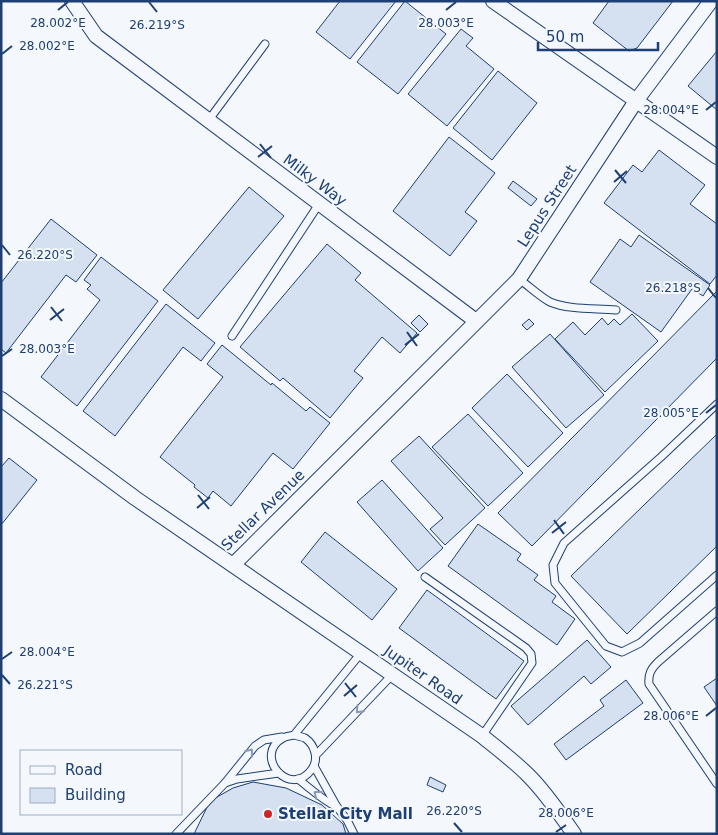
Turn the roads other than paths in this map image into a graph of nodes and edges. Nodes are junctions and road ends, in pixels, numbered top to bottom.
1 (72, 1) edge
2 (493, 1) edge
3 (711, 1) edge
4 (265, 44) dead end
5 (636, 101) junction
6 (208, 121) junction
7 (717, 157) edge
8 (319, 204) junction
9 (519, 279) junction
10 (616, 310) dead end
11 (476, 321) junction
12 (232, 336) dead end
13 (1, 398) edge
14 (715, 409) edge
15 (233, 565) junction
16 (717, 575) edge
17 (425, 576) dead end
18 (717, 611) edge
19 (361, 653) junction
20 (393, 674) junction
21 (294, 735) junction
22 (482, 736) junction
23 (284, 737) junction
24 (316, 755) junction
25 (314, 766) junction
26 (278, 774) junction
27 (298, 779) junction
28 (225, 783) junction
29 (717, 784) edge
30 (337, 807) junction
31 (176, 834) edge
32 (354, 834) edge
33 (574, 834) edge

1 - 6 street, Milky Way
2 - 5 street
3 - 5 street, Lepus Street
4 - 6 lane
5 - 7 street
5 - 9 street, Lepus Street
6 - 8 street, Milky Way
8 - 11 street, Milky Way
8 - 12 lane
9 - 10 lane
9 - 11 street, Lepus Street
11 - 15 street, Stellar Avenue
13 - 15 street, Stellar Avenue
14 - 16 lane
15 - 19 street, Jupiter Road
17 - 22 lane
18 - 29 lane
19 - 20 street, Jupiter Road
19 - 21 lane
20 - 22 street, Jupiter Road
20 -> 24 lane
21 - 23 lane
21 - 24 lane
22 - 33 street, Jupiter Road
23 - 26 lane
28 -> 23 lane
24 - 25 lane
25 - 27 lane
25 - 30 lane
26 - 27 lane
26 - 28 lane
30 -> 27 lane
28 - 31 lane
30 - 32 lane

